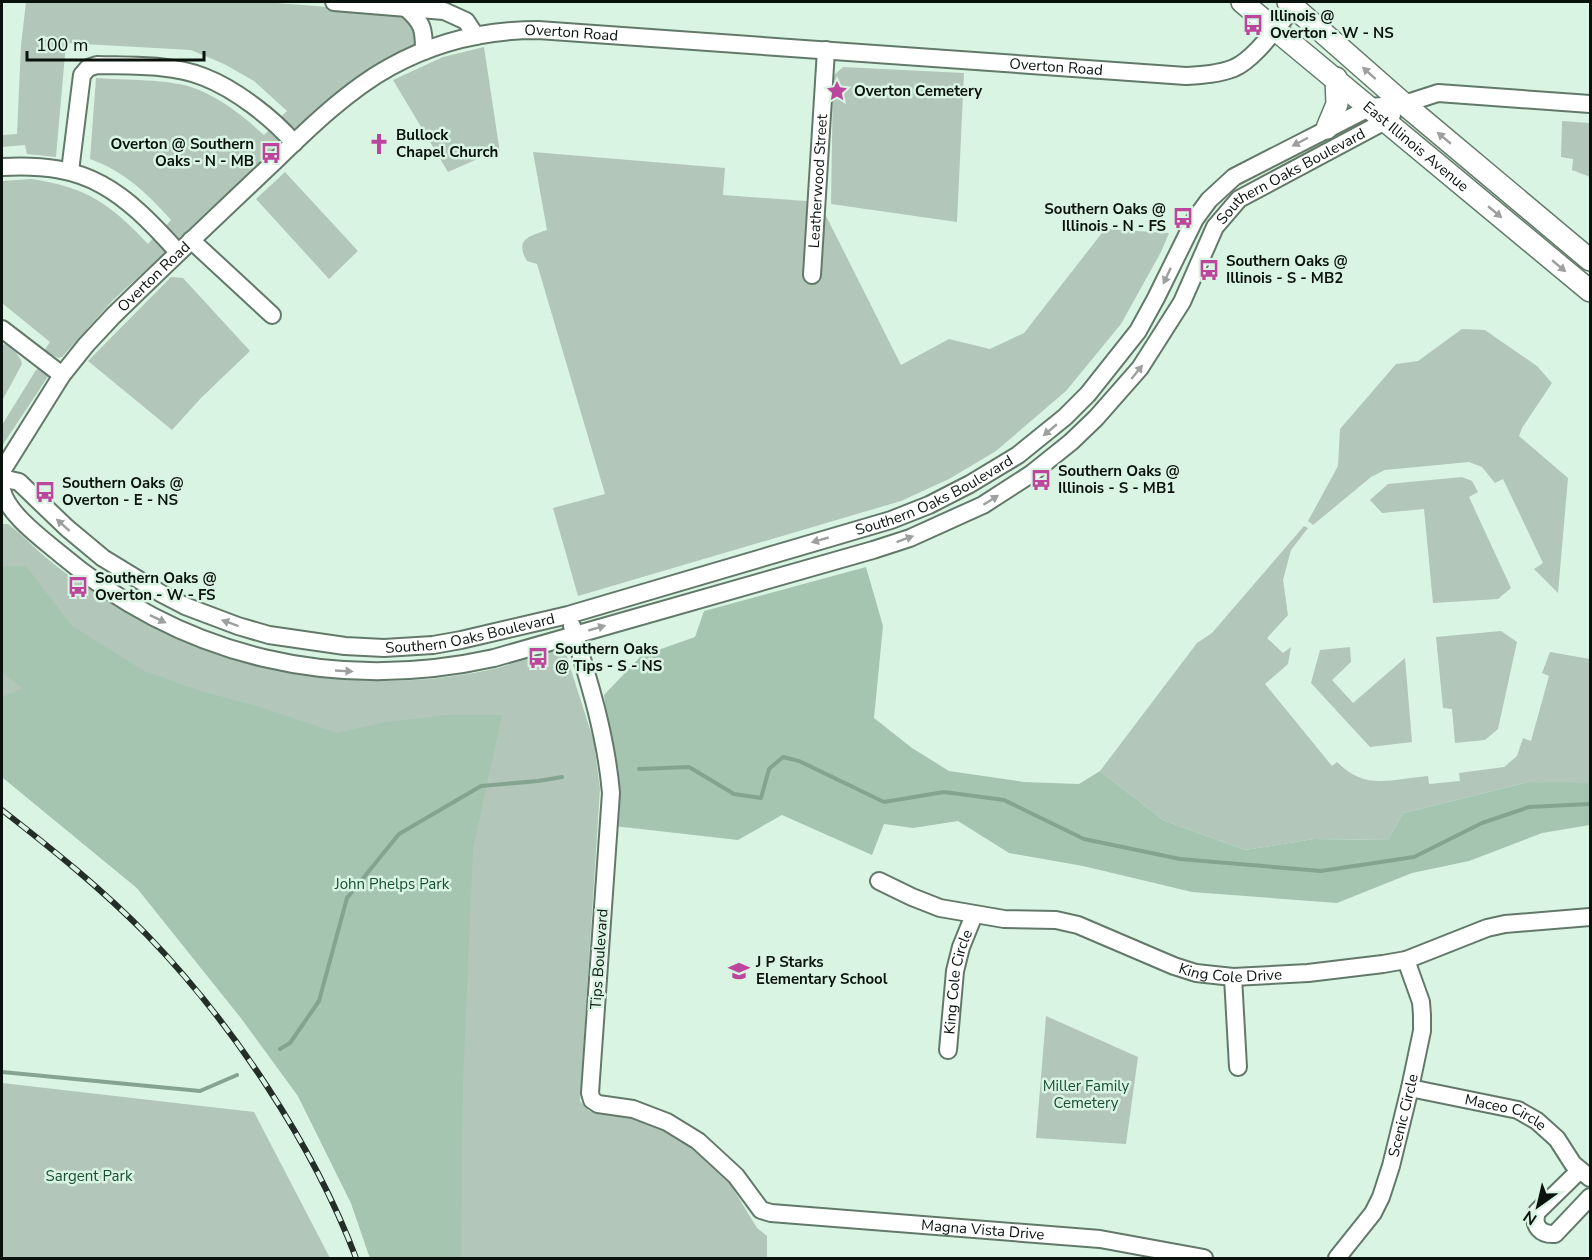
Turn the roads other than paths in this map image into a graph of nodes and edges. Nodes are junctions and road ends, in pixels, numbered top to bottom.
1 (334, 2) edge
2 (1242, 2) edge
3 (1291, 4) edge
4 (406, 8) junction
5 (1275, 28) junction
6 (476, 36) junction
7 (826, 50) junction
8 (424, 51) junction
9 (1336, 78) junction
10 (1404, 104) junction
11 (1590, 104) edge
12 (1379, 113) junction
13 (1327, 128) junction
14 (294, 143) junction
15 (2, 167) edge
16 (70, 171) junction
17 (1204, 207) junction
18 (1221, 219) junction
19 (1545, 222) junction
20 (191, 240) junction
21 (1528, 240) junction
22 (178, 252) junction
23 (1590, 260) edge
24 (812, 275) dead end
25 (1590, 291) edge
26 (272, 315) dead end
27 (2, 329) edge
28 (62, 375) junction
29 (1018, 455) junction
30 (2, 471) edge
31 (1030, 474) junction
32 (2, 478) edge
33 (2, 490) edge
34 (2, 516) edge
35 (35, 533) junction
36 (103, 558) junction
37 (90, 578) junction
38 (568, 615) junction
39 (574, 635) junction
40 (286, 638) junction
41 (281, 662) junction
42 (879, 880) dead end
43 (974, 915) junction
44 (1590, 917) edge
45 (1406, 960) junction
46 (1233, 977) junction
47 (948, 1050) dead end
48 (1238, 1067) dead end
49 (1410, 1088) junction
50 (1585, 1174) edge
51 (1590, 1197) edge
52 (761, 1210) joint
53 (1204, 1258) edge
54 (1337, 1258) edge

1 - 4 street
2 - 5 main road, East Illinois Avenue
3 - 5 street, Overton Road
10 -> 3 main road, East Illinois Avenue
4 - 6 street
4 - 8 street
5 - 7 street, Overton Road
5 - 9 main road, East Illinois Avenue
6 - 7 street, Overton Road
6 - 8 street, Overton Road
7 - 24 street, Leatherwood Street
8 - 14 street, Overton Road
9 - 12 main road, East Illinois Avenue
9 - 13 main road
10 - 11 street
10 - 12 street, Southern Oaks Boulevard
19 -> 10 main road, East Illinois Avenue
12 - 13 street, Southern Oaks Boulevard
12 - 18 street, Southern Oaks Boulevard
12 -> 21 main road, East Illinois Avenue
13 -> 17 street, Southern Oaks Boulevard
14 - 16 street
14 - 20 street, Overton Road
15 - 16 street
16 - 22 street
17 - 18 street
17 -> 29 street, Southern Oaks Boulevard
31 -> 18 street, Southern Oaks Boulevard
19 - 21 main road
19 - 23 main road, East Illinois Avenue
20 - 22 street, Overton Road
20 - 26 street
21 -> 25 main road, East Illinois Avenue
22 - 28 street, Overton Road
27 - 28 street
28 - 30 street, Overton Road
29 - 31 street
29 -> 38 street, Southern Oaks Boulevard
39 -> 31 street, Southern Oaks Boulevard
36 -> 32 street, Southern Oaks Boulevard
33 - 35 street, Southern Oaks Boulevard
34 - 35 street
35 - 37 street, Southern Oaks Boulevard
36 - 37 street
40 -> 36 street, Southern Oaks Boulevard
37 -> 41 street, Southern Oaks Boulevard
38 - 39 street, Tips Boulevard
38 - 40 street, Southern Oaks Boulevard
41 -> 39 street, Southern Oaks Boulevard
39 - 52 street, Tips Boulevard
40 - 41 street
42 - 43 street, King Cole Drive
43 - 46 street, King Cole Drive
43 - 47 street, King Cole Circle
44 - 45 street, King Cole Drive
45 - 46 street, King Cole Drive
45 - 49 street, Scenic Circle
46 - 48 street
49 - 50 street, Maceo Circle
49 - 54 street, Scenic Circle
50 - 51 street, Maceo Circle
52 - 53 street, Magna Vista Drive

